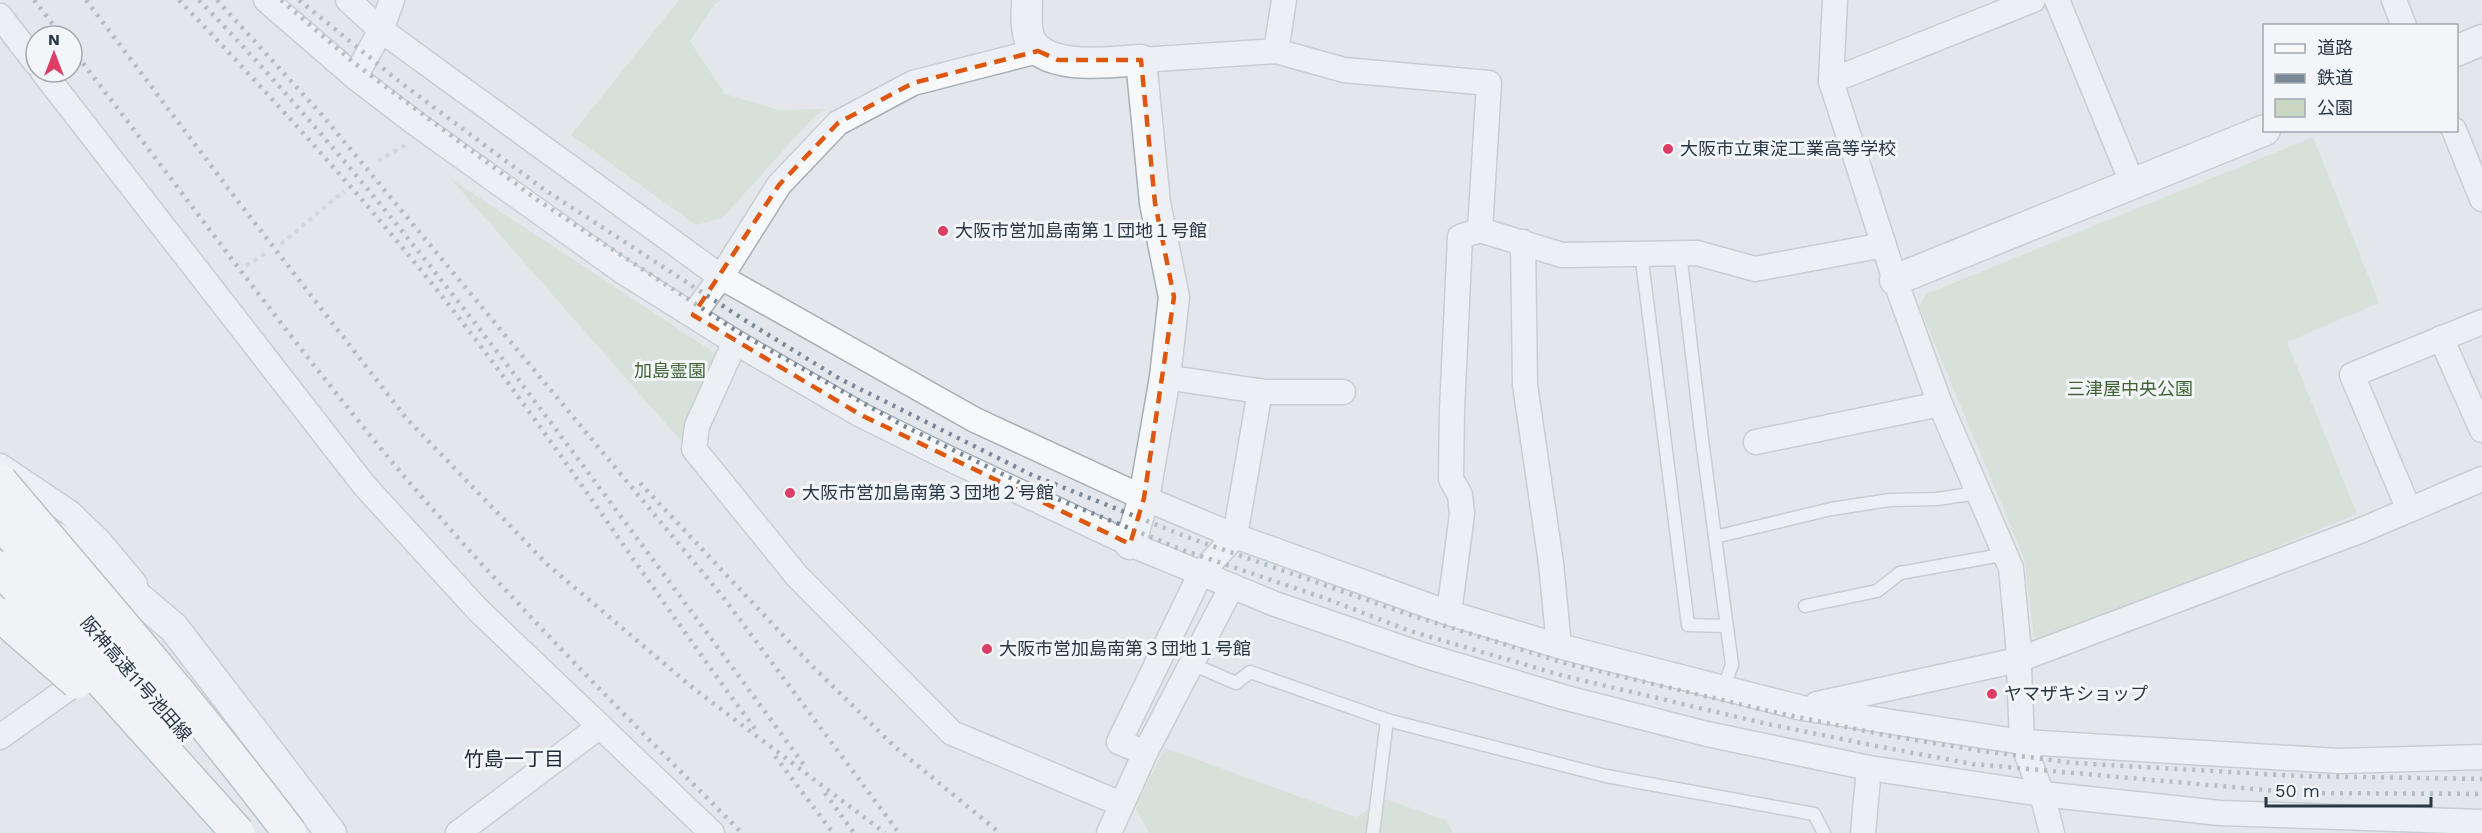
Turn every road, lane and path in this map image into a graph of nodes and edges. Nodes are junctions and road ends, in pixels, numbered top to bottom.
1 (266, 0) edge
2 (348, 0) edge
3 (392, 0) edge
4 (1027, 0) edge
5 (1284, 0) edge
6 (1835, 0) edge
7 (2033, 0) edge
8 (2057, 0) edge
9 (2394, 0) edge
10 (0, 16) edge
11 (2403, 24) edge
12 (381, 30) junction
13 (2482, 40) edge
14 (24, 47) edge
15 (1038, 51) junction
16 (1276, 51) junction
17 (2458, 51) edge
18 (1141, 60) junction
19 (355, 77) junction
20 (1831, 81) junction
21 (52, 84) edge
22 (2263, 131) edge
23 (2455, 132) edge
24 (408, 143) dead end
25 (378, 161) dead end
26 (2133, 185) junction
27 (344, 191) dead end
28 (2482, 199) edge
29 (1480, 230) junction
30 (1523, 242) junction
31 (281, 244) dead end
32 (1884, 245) junction
33 (1680, 252) junction
34 (267, 253) dead end
35 (1641, 253) junction
36 (246, 266) dead end
37 (721, 277) junction
38 (1895, 280) junction
39 (693, 315) junction
40 (2482, 322) edge
41 (2441, 338) junction
42 (735, 342) junction
43 (1165, 377) junction
44 (1260, 391) junction
45 (1343, 392) dead end
46 (1940, 404) junction
47 (2482, 430) edge
48 (1755, 442) dead end
49 (0, 466) edge
50 (2482, 479) edge
51 (0, 481) edge
52 (1977, 493) junction
53 (1144, 498) junction
54 (0, 507) edge
55 (2409, 510) junction
56 (0, 522) edge
57 (1234, 536) junction
58 (1715, 537) junction
59 (1130, 544) junction
60 (2007, 554) junction
61 (0, 570) edge
62 (1201, 573) junction
63 (1232, 586) junction
64 (1804, 606) dead end
65 (1449, 613) junction
66 (0, 615) edge
67 (1726, 626) junction
68 (174, 628) junction
69 (1559, 646) junction
70 (1161, 659) junction
71 (2018, 660) junction
72 (1190, 667) junction
73 (1723, 688) junction
74 (1802, 708) junction
75 (1387, 720) junction
76 (600, 726) junction
77 (0, 737) edge
78 (2022, 742) junction
79 (1145, 753) junction
80 (2482, 757) edge
81 (1869, 768) junction
82 (2042, 794) junction
83 (1121, 804) junction
84 (2482, 822) edge
85 (234, 829) edge
86 (277, 833) edge
87 (290, 833) edge
88 (331, 833) edge
89 (458, 833) edge
90 (712, 833) edge
91 (1109, 833) edge
92 (1373, 833) edge
93 (1824, 833) edge
94 (1863, 833) edge
95 (2052, 833) edge

1 - 19 street
2 - 12 street
3 - 12 street
4 - 15 street
5 - 16 street
6 - 20 street
7 - 20 street
8 - 26 street
9 - 11 street
10 - 14 street
12 - 19 street
12 - 37 street
13 - 17 street
15 - 18 street
15 - 37 street
16 - 18 street
16 - 29 street
18 - 43 street
19 - 39 street
20 - 32 street
21 - 76 street
22 - 26 street
23 - 28 street
24 - 25 path
26 - 38 street
27 - 31 path
29 - 30 street
29 - 65 street
30 - 35 street
30 - 69 street
32 - 33 street
32 - 38 street
33 - 35 street
33 - 58 lane
34 - 36 path
35 - 67 lane
37 - 39 street
37 - 53 street
38 - 46 street
39 - 42 street
40 - 41 street
41 - 47 street
41 - 55 street
42 - 59 street
42 - 83 street
43 - 44 street
43 - 53 street
44 - 45 street
44 - 57 street
46 - 48 street
46 - 52 street
49 - 68 street
50 - 55 street
51 - 87 highway, bridge
52 - 58 lane
52 - 60 street
53 - 57 street
53 - 59 street
54 - 68 street
55 - 71 street
56 - 86 highway, 阪神高速11号池田線, bridge
57 - 62 street
57 - 65 street
58 - 67 lane
59 - 62 street
60 - 64 lane
60 - 71 street
61 - 68 street
61 - 85 highway, 阪神高速11号池田線, bridge
62 - 63 street
62 - 70 street
63 - 72 street
63 - 81 street
65 - 69 street
66 - 85 highway, bridge
67 - 73 lane
68 - 77 street
68 - 88 street
69 - 73 street
70 - 72 street
70 - 79 street
71 - 74 street
71 - 78 street
72 - 75 lane
72 - 79 street
73 - 74 street
74 - 78 street
75 - 92 lane
75 - 93 lane
76 - 89 street
76 - 90 street
78 - 80 street
78 - 82 street
79 - 83 street
81 - 82 street
81 - 94 street
82 - 84 street
82 - 95 street
83 - 91 street

